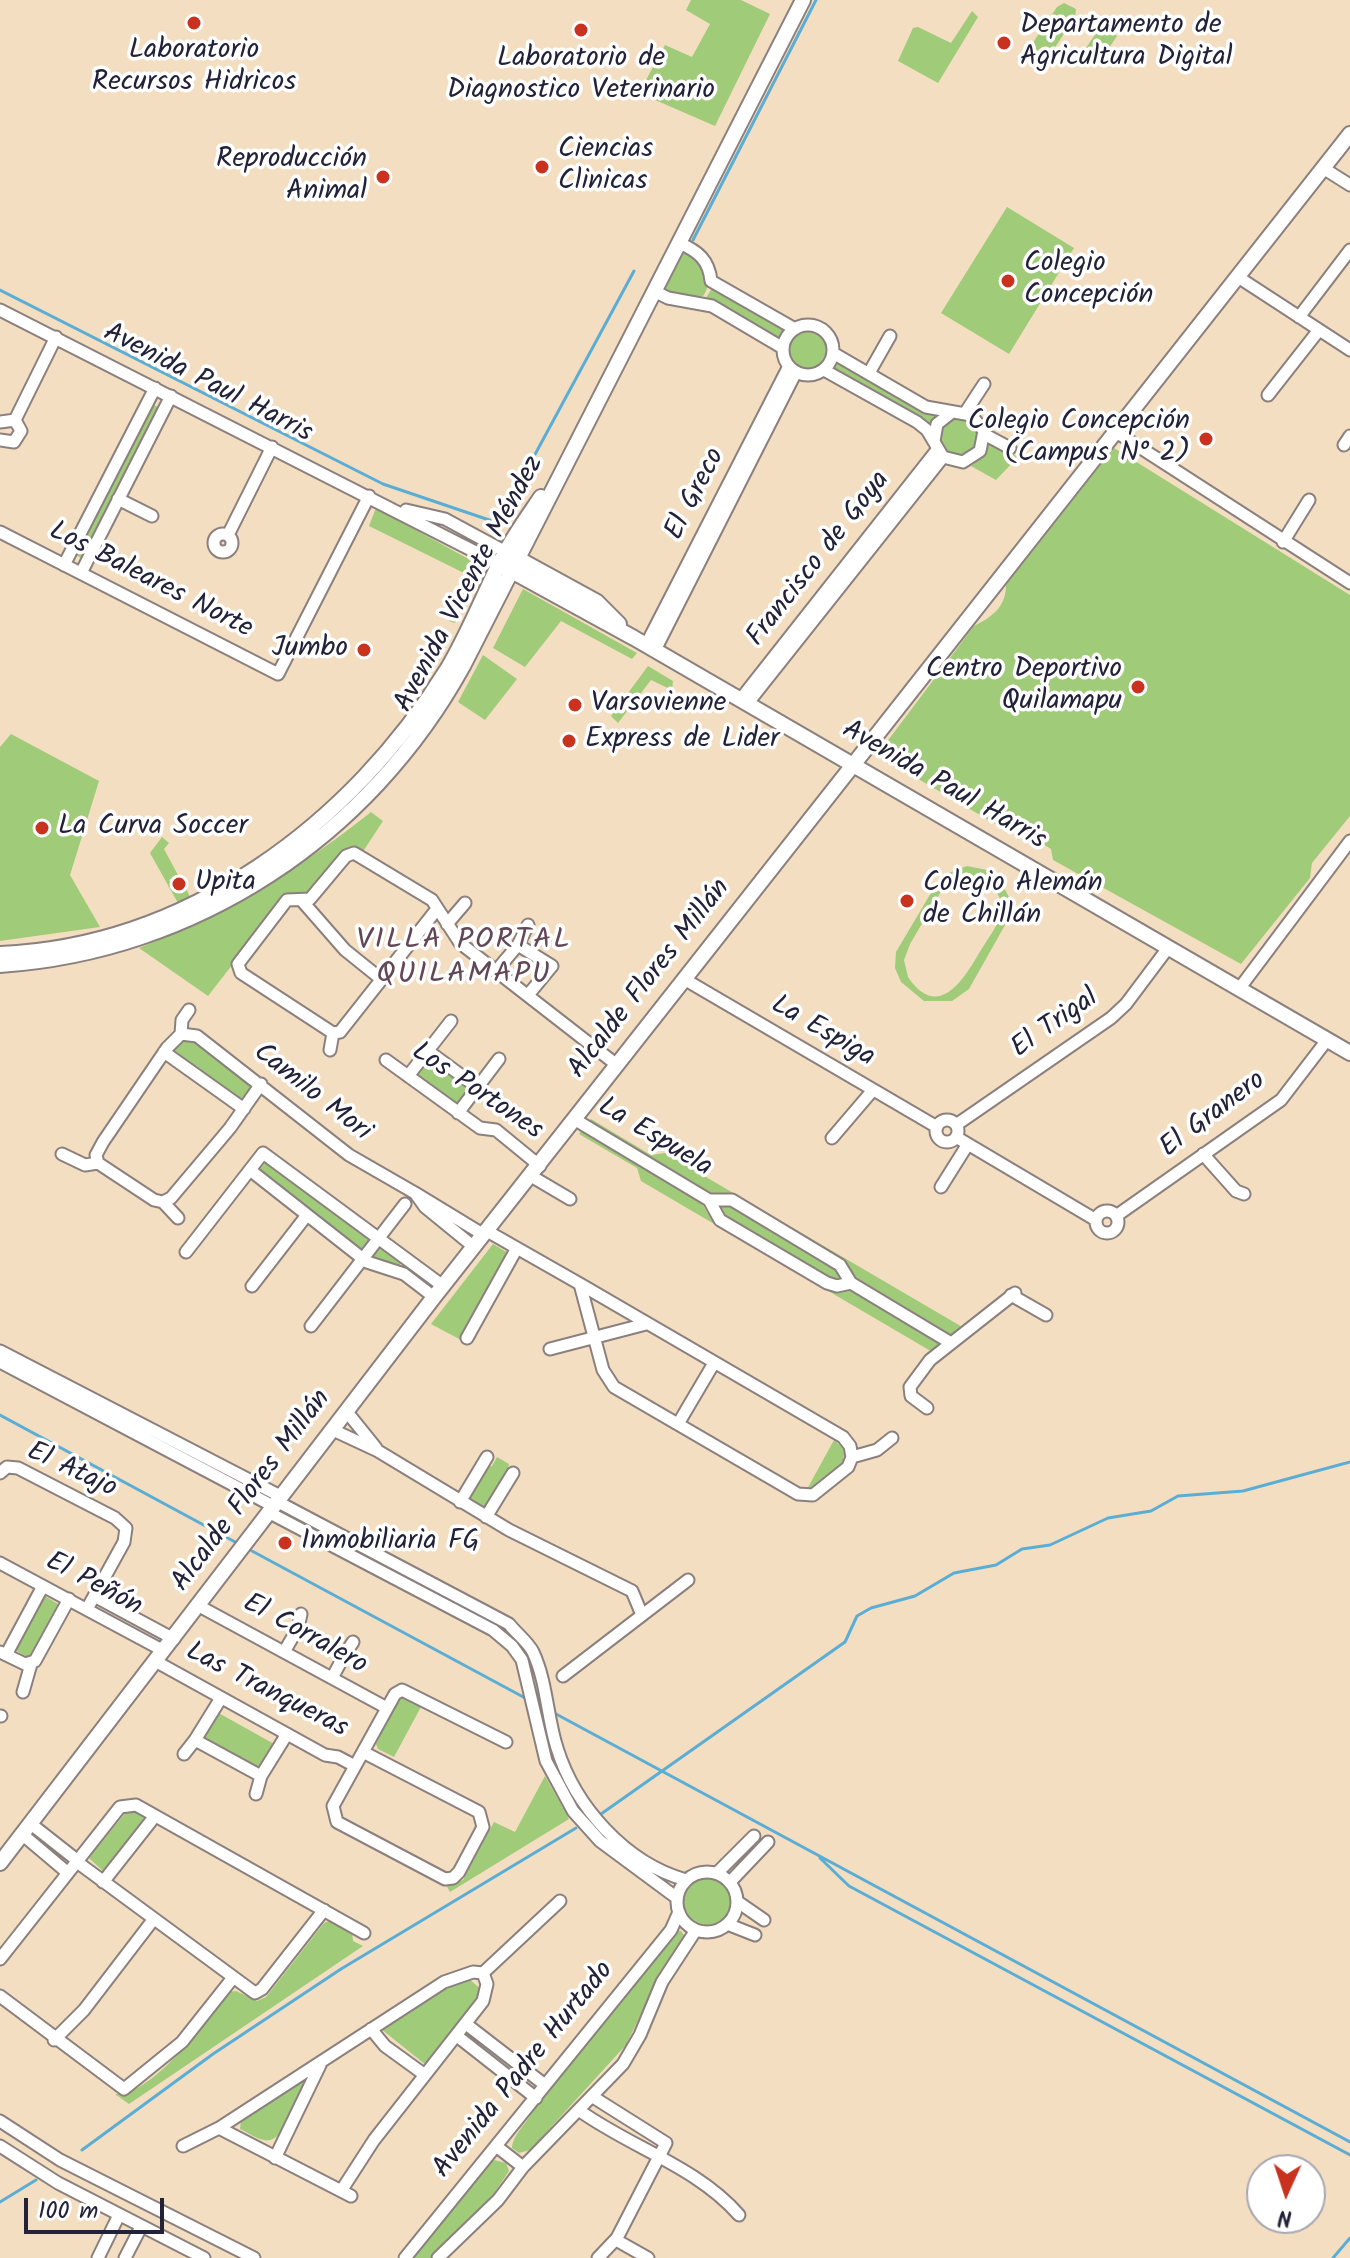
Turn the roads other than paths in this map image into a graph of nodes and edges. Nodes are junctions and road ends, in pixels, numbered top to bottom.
1 (803, 0) edge
2 (1350, 134) edge
3 (1323, 168) junction
4 (1350, 185) edge
5 (679, 243) junction
6 (1350, 250) edge
7 (1238, 277) junction
8 (711, 281) junction
9 (654, 291) junction
10 (698, 301) junction
11 (0, 310) edge
12 (1299, 317) junction
13 (795, 329) junction
14 (1319, 330) junction
15 (890, 336) dead end
16 (56, 337) junction
17 (783, 348) junction
18 (1350, 350) edge
19 (833, 353) junction
20 (792, 369) junction
21 (824, 370) junction
22 (869, 373) junction
23 (984, 384) dead end
24 (155, 388) junction
25 (1268, 395) dead end
26 (171, 396) junction
27 (951, 413) junction
28 (965, 413) junction
29 (15, 420) junction
30 (0, 422) edge
31 (1116, 432) junction
32 (984, 434) junction
33 (0, 440) edge
34 (272, 447) junction
35 (1010, 448) dead end
36 (938, 449) junction
37 (369, 496) junction
38 (118, 499) junction
39 (1309, 500) dead end
40 (152, 516) dead end
41 (0, 532) edge
42 (228, 535) dead end
43 (1283, 542) junction
44 (509, 562) junction
45 (64, 565) junction
46 (81, 573) junction
47 (1350, 583) edge
48 (645, 645) junction
49 (743, 702) junction
50 (854, 766) junction
51 (1350, 841) edge
52 (303, 902) junction
53 (465, 903) dead end
54 (437, 909) junction
55 (447, 924) junction
56 (528, 925) dead end
57 (518, 945) junction
58 (1168, 948) junction
59 (0, 954) edge
60 (0, 965) edge
61 (496, 971) junction
62 (381, 979) junction
63 (684, 979) junction
64 (1239, 989) junction
65 (528, 995) junction
66 (189, 1010) dead end
67 (451, 1021) dead end
68 (333, 1033) junction
69 (181, 1034) junction
70 (1327, 1040) junction
71 (330, 1050) dead end
72 (428, 1051) junction
73 (164, 1052) junction
74 (1350, 1053) edge
75 (499, 1059) dead end
76 (386, 1060) dead end
77 (617, 1065) junction
78 (408, 1076) junction
79 (261, 1084) junction
80 (477, 1087) junction
81 (873, 1090) junction
82 (244, 1109) junction
83 (458, 1113) junction
84 (574, 1119) junction
85 (937, 1127) junction
86 (956, 1131) junction
87 (832, 1138) dead end
88 (968, 1144) junction
89 (62, 1154) dead end
90 (1203, 1154) junction
91 (98, 1163) junction
92 (250, 1170) junction
93 (536, 1171) junction
94 (941, 1187) dead end
95 (1244, 1194) dead end
96 (570, 1199) dead end
97 (709, 1200) junction
98 (163, 1202) junction
99 (405, 1204) dead end
100 (307, 1215) junction
101 (1116, 1216) junction
102 (178, 1218) dead end
103 (1096, 1220) junction
104 (379, 1238) junction
105 (482, 1238) junction
106 (517, 1248) junction
107 (186, 1252) dead end
108 (363, 1259) junction
109 (851, 1283) junction
110 (580, 1284) junction
111 (252, 1286) dead end
112 (439, 1291) junction
113 (1046, 1315) dead end
114 (646, 1324) junction
115 (311, 1326) dead end
116 (594, 1336) junction
117 (467, 1338) dead end
118 (951, 1343) junction
119 (550, 1349) dead end
120 (0, 1351) edge
121 (0, 1362) edge
122 (714, 1363) junction
123 (927, 1408) dead end
124 (347, 1412) junction
125 (678, 1424) junction
126 (333, 1430) junction
127 (892, 1438) dead end
128 (378, 1451) junction
129 (487, 1457) dead end
130 (852, 1457) junction
131 (0, 1473) edge
132 (513, 1473) dead end
133 (460, 1502) junction
134 (276, 1505) junction
135 (486, 1517) junction
136 (0, 1563) edge
137 (688, 1580) dead end
138 (43, 1586) junction
139 (94, 1596) junction
140 (69, 1599) junction
141 (199, 1606) junction
142 (87, 1609) junction
143 (301, 1614) dead end
144 (642, 1615) junction
145 (298, 1628) junction
146 (174, 1639) junction
147 (353, 1642) dead end
148 (284, 1652) junction
149 (3, 1653) edge
150 (345, 1654) junction
151 (159, 1656) junction
152 (31, 1664) junction
153 (563, 1676) dead end
154 (332, 1678) junction
155 (23, 1692) dead end
156 (221, 1698) junction
157 (387, 1708) junction
158 (287, 1734) junction
159 (195, 1740) junction
160 (506, 1742) dead end
161 (363, 1752) junction
162 (184, 1754) dead end
163 (355, 1766) junction
164 (261, 1776) junction
165 (256, 1794) dead end
166 (155, 1816) junction
167 (27, 1830) junction
168 (754, 1836) dead end
169 (768, 1842) dead end
170 (77, 1861) junction
171 (0, 1862) edge
172 (68, 1873) junction
173 (717, 1873) junction
174 (686, 1880) junction
175 (103, 1882) junction
176 (730, 1882) junction
177 (677, 1898) junction
178 (560, 1901) dead end
179 (738, 1902) junction
180 (324, 1910) junction
181 (679, 1912) junction
182 (153, 1920) junction
183 (764, 1920) dead end
184 (727, 1924) junction
185 (696, 1930) junction
186 (364, 1933) dead end
187 (755, 1935) dead end
188 (0, 1959) edge
189 (483, 1973) junction
190 (232, 1979) junction
191 (0, 1996) edge
192 (466, 2024) junction
193 (371, 2029) junction
194 (457, 2036) junction
195 (54, 2040) junction
196 (321, 2062) junction
197 (425, 2075) junction
198 (545, 2085) junction
199 (593, 2097) junction
200 (536, 2098) junction
201 (580, 2111) junction
202 (0, 2123) edge
203 (219, 2128) junction
204 (0, 2146) edge
205 (183, 2146) dead end
206 (496, 2146) junction
207 (275, 2158) junction
208 (661, 2158) junction
209 (523, 2167) junction
210 (119, 2215) junction
211 (739, 2215) dead end
212 (141, 2227) junction
213 (215, 2239) junction
214 (616, 2240) junction
215 (98, 2258) edge
216 (125, 2258) edge
217 (206, 2258) edge
218 (254, 2258) edge
219 (405, 2258) edge
220 (438, 2258) edge
221 (598, 2258) edge
222 (648, 2258) edge

1 - 5 main road, Avenida Vicente Méndez
2 - 3 main road, Alcalde Flores Millán
3 - 4 street
3 - 7 main road, Alcalde Flores Millán
5 - 8 street
5 - 9 main road, Avenida Vicente Méndez
6 - 12 street
7 - 12 street
7 - 31 main road, Alcalde Flores Millán
8 - 10 street
8 - 13 street
9 - 10 street
9 - 44 main road, Avenida Vicente Méndez
10 - 17 street
11 - 16 street, Avenida Paul Harris
12 - 14 street
13 - 17 street
13 - 19 street
14 - 18 street
14 - 25 street
15 - 22 street
16 - 24 street, Avenida Paul Harris
16 - 29 street
17 - 20 street
19 - 21 street
19 - 22 street
20 - 21 street
20 - 48 street, El Greco
21 - 36 street
22 - 27 street
23 - 28 street
24 - 26 street, Avenida Paul Harris
24 - 45 street
26 - 34 street, Avenida Paul Harris
26 - 38 street
27 - 28 street
27 - 36 street
28 - 32 street
29 - 30 street
29 - 33 street
31 - 43 street
31 - 50 main road, Alcalde Flores Millán
32 - 35 street
32 - 36 street
34 - 37 street, Avenida Paul Harris
34 - 42 street
36 - 49 street, Francisco de Goya
37 - 44 street, Avenida Paul Harris
37 - 46 street, Los Baleares Norte
38 - 40 street
38 - 46 street
39 - 43 street
41 - 45 street, Los Baleares Norte
43 - 47 street
44 - 48 main road, Avenida Paul Harris
44 - 59 main road, Avenida Vicente Méndez
44 - 60 main road, Avenida Vicente Méndez
45 - 46 street, Los Baleares Norte
48 - 49 main road, Avenida Paul Harris
49 - 50 main road, Avenida Paul Harris
50 - 58 main road, Avenida Paul Harris
50 - 63 main road, Alcalde Flores Millán
51 - 64 street
52 - 54 street
52 - 62 street
52 - 68 street
53 - 55 street
54 - 55 street
54 - 62 street
55 - 61 street
56 - 57 street
57 - 61 street
57 - 65 street
58 - 64 main road, Avenida Paul Harris
58 - 86 street, El Trigal
61 - 65 street
62 - 68 street
63 - 77 main road, Alcalde Flores Millán
63 - 81 street, La Espiga
64 - 70 main road, Avenida Paul Harris
65 - 77 street
66 - 69 street
67 - 72 street
68 - 71 street
69 - 73 street
69 - 79 street, Camilo Mori
70 - 74 main road, Avenida Paul Harris
70 - 90 street, El Granero
72 - 78 street
72 - 80 street
73 - 82 street
73 - 91 street
75 - 80 street
76 - 78 street, Los Portones
77 - 84 main road, Alcalde Flores Millán
78 - 83 street, Los Portones
79 - 82 street
79 - 105 street, Camilo Mori
80 - 83 street
81 - 85 street, La Espiga
81 - 87 street
82 - 98 street
83 - 93 street, Los Portones
84 - 93 main road, Alcalde Flores Millán
84 - 97 street, La Espuela
85 - 86 street
85 - 86 street, La Espiga
86 - 88 street, La Espiga
88 - 94 street
88 - 103 street, La Espiga
89 - 91 street
90 - 95 street
90 - 101 street, El Granero
91 - 98 street
92 - 100 street
92 - 104 street
92 - 107 street
93 - 96 street, Los Portones
93 - 105 main road, Alcalde Flores Millán
97 - 109 street, La Espuela
97 - 109 street, La Espuela
98 - 102 street
99 - 104 street
100 - 108 street
100 - 111 street
101 - 103 street
101 - 103 street
104 - 108 street
104 - 112 street
105 - 106 street, Camilo Mori
105 - 112 main road, Alcalde Flores Millán
106 - 110 street, Camilo Mori
106 - 117 street
108 - 112 street
108 - 115 street
109 - 118 street, La Espuela
110 - 114 street, Camilo Mori
110 - 116 street
112 - 124 main road, Alcalde Flores Millán
113 - 118 street
114 - 116 street
114 - 122 street, Camilo Mori
116 - 119 street
116 - 125 street
118 - 123 street
120 - 134 street
121 - 134 street
122 - 125 street
122 - 130 street, Camilo Mori
124 - 126 main road, Alcalde Flores Millán
124 - 128 street
125 - 130 street
126 - 128 street
126 - 134 main road, Alcalde Flores Millán
127 - 130 street
128 - 133 street
129 - 133 street
131 - 139 street, El Atajo
132 - 135 street
133 - 135 street
134 - 141 main road, Alcalde Flores Millán
134 - 174 street
134 - 177 street
135 - 144 street
136 - 138 street, El Peñón
137 - 144 street
138 - 140 street, El Peñón
138 - 149 street
139 - 142 street, El Atajo
139 - 146 street, El Peñón
140 - 142 street, El Peñón
140 - 152 street
141 - 146 main road, Alcalde Flores Millán
141 - 148 street, El Corralero
142 - 151 street, El Peñón
143 - 145 street
144 - 153 street
145 - 148 street
145 - 150 street
146 - 151 main road, Alcalde Flores Millán
147 - 150 street
148 - 154 street, El Corralero
149 - 152 street
150 - 154 street
151 - 156 street, Las Tranqueras
151 - 167 main road, Alcalde Flores Millán
152 - 155 street
154 - 157 street, El Corralero
156 - 158 street, Las Tranqueras
156 - 159 street
157 - 160 street
157 - 161 street
158 - 163 street, Las Tranqueras
158 - 164 street
159 - 162 street
159 - 164 street
161 - 163 street
161 - 163 street
164 - 165 street
166 - 170 street
166 - 175 street
166 - 180 street
167 - 170 street
167 - 171 main road, Alcalde Flores Millán
167 - 172 street
168 - 173 street
169 - 176 street
170 - 172 street
170 - 175 street
172 - 188 street
173 - 174 street
173 - 176 street
174 - 177 street
175 - 182 street
176 - 179 street
177 - 181 street
178 - 189 street
179 - 183 street
179 - 184 street
180 - 186 street
180 - 190 street
181 - 185 street
181 - 198 street, Avenida Padre Hurtado
182 - 190 street
182 - 195 street
184 - 185 street
184 - 187 street
185 - 199 street, Avenida Padre Hurtado
189 - 192 street
189 - 193 street
190 - 195 street
191 - 195 street
192 - 194 street
192 - 198 street
193 - 196 street
193 - 197 street
194 - 197 street
194 - 200 street
196 - 203 street
196 - 207 street
197 - 207 street
198 - 200 street, Avenida Padre Hurtado
199 - 201 street, Avenida Padre Hurtado
199 - 208 street
200 - 206 street, Avenida Padre Hurtado
201 - 208 street
201 - 209 street, Avenida Padre Hurtado
202 - 213 street
203 - 205 street
203 - 207 street
204 - 210 street
206 - 209 street
206 - 219 street, Avenida Padre Hurtado
208 - 211 street
208 - 214 street
209 - 220 street, Avenida Padre Hurtado
210 - 212 street
210 - 215 street
212 - 216 street
212 - 217 street
213 - 217 street
213 - 218 street
214 - 221 street
214 - 222 street

